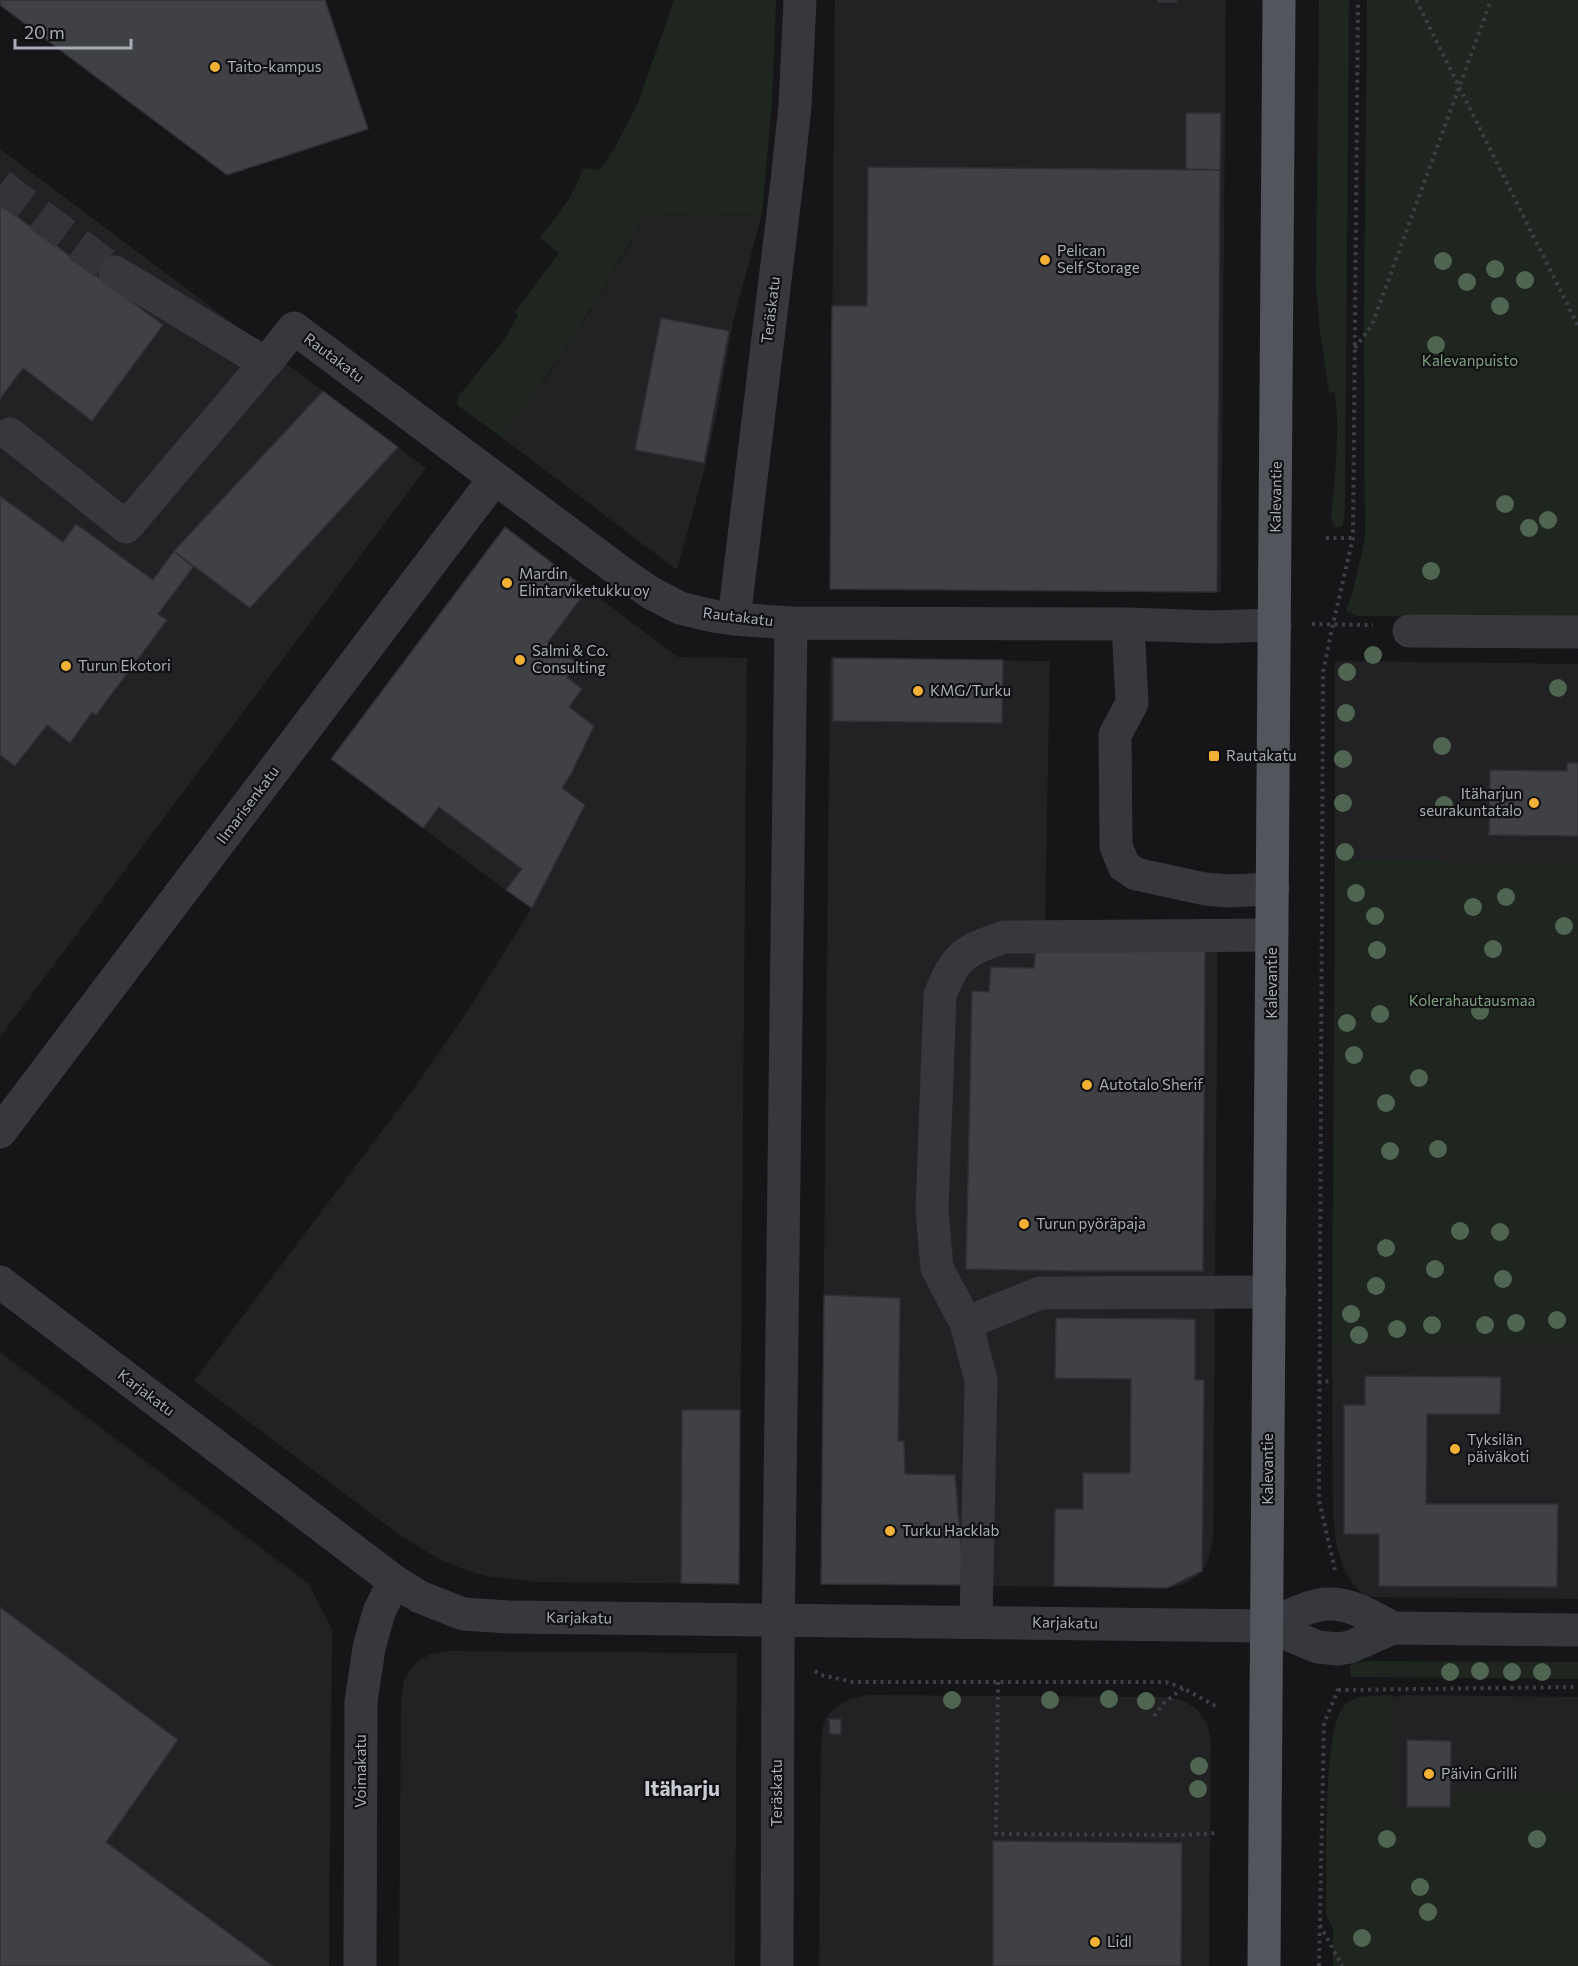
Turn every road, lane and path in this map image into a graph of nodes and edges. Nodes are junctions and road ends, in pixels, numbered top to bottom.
1 (800, 0) edge
2 (1280, 0) edge
3 (1358, 0) edge
4 (1416, 0) edge
5 (1491, 0) edge
6 (1459, 87) junction
7 (114, 272) tunnel mouth
8 (1578, 326) edge
9 (1355, 349) junction
10 (265, 363) junction
11 (9, 434) dead end
12 (495, 478) junction
13 (1326, 538) dead end
14 (1353, 538) junction
15 (734, 619) junction
16 (792, 623) junction
17 (1128, 624) junction
18 (1275, 625) junction
19 (1409, 632) dead end
20 (1578, 632) edge
21 (1273, 889) junction
22 (1272, 935) junction
23 (0, 1132) edge
24 (0, 1282) edge
25 (1270, 1292) junction
26 (966, 1323) junction
27 (1318, 1382) junction
28 (1331, 1382) dead end
29 (394, 1581) junction
30 (1339, 1581) dead end
31 (976, 1622) junction
32 (1267, 1626) junction
33 (1393, 1628) junction
34 (1578, 1630) edge
35 (778, 1633) junction
36 (998, 1682) junction
37 (1578, 1687) edge
38 (1183, 1688) junction
39 (1219, 1708) dead end
40 (1154, 1716) dead end
41 (1218, 1833) dead end
42 (1320, 1924) junction
43 (360, 1966) edge
44 (777, 1966) edge
45 (1264, 1966) edge
46 (1319, 1966) edge
47 (1342, 1966) edge

1 - 15 street, Teräskatu
2 - 18 main road, Kalevantie
3 - 9 path
4 - 6 path
5 - 6 path
6 - 8 path
6 - 9 path
7 - 10 street
9 - 14 path
10 - 11 street
10 - 12 street, Rautakatu
12 - 15 street, Rautakatu
12 - 23 street, Ilmarisenkatu
13 - 14 path
14 - 27 path
15 - 16 street, Rautakatu
16 - 17 street, Rautakatu
16 - 35 street, Teräskatu
17 - 18 street, Rautakatu
17 - 21 street
18 - 21 main road, Kalevantie
19 - 20 street
21 - 22 main road, Kalevantie
22 - 25 main road, Kalevantie
22 - 26 street
24 - 29 street, Karjakatu
25 - 26 street
25 - 32 main road, Kalevantie
26 - 31 street
27 - 28 path
27 - 30 path
29 - 35 street, Karjakatu
29 - 43 street, Voimakatu
31 - 32 street, Karjakatu
31 - 35 street, Karjakatu
32 - 33 street, Karjakatu
32 - 33 street, Karjakatu
32 - 45 main road, Kalevantie
33 - 34 street, Karjakatu
35 - 36 path
35 - 44 street, Teräskatu
36 - 38 path
36 - 41 path
37 - 42 path
38 - 39 path
38 - 40 path
42 - 46 path
42 - 47 path

